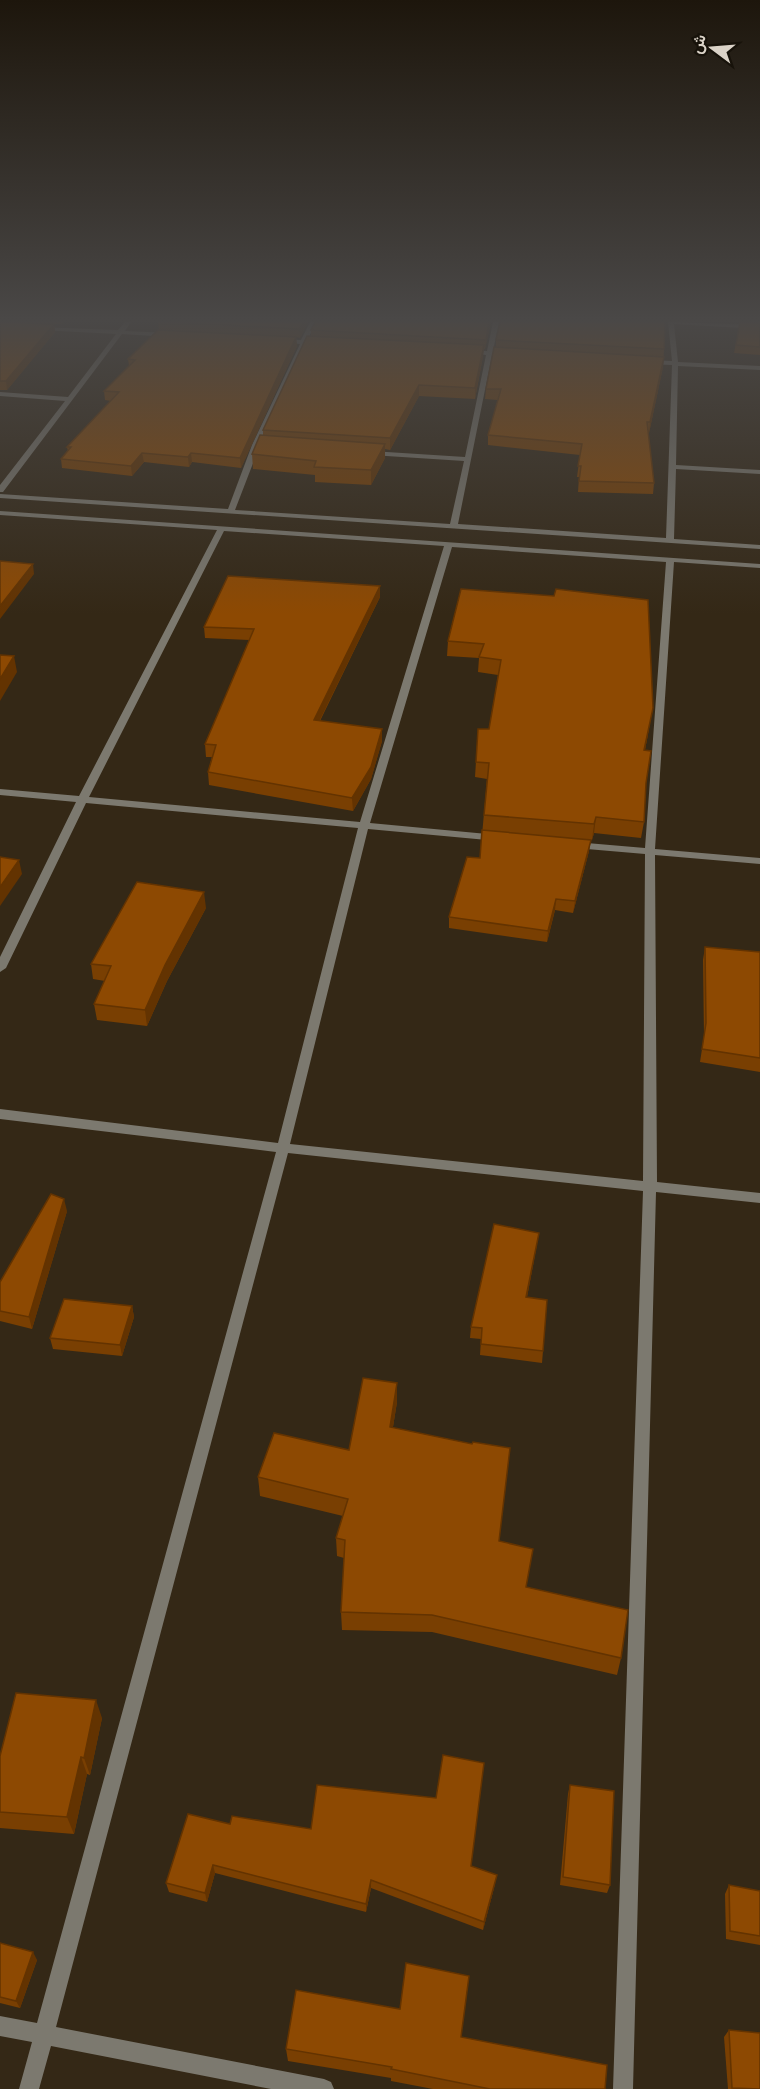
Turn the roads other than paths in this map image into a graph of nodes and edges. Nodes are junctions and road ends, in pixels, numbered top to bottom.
1 (53, 419) edge
2 (268, 419) edge
3 (475, 419) edge
4 (673, 419) edge
5 (256, 445) junction
6 (268, 446) edge
7 (361, 452) edge
8 (466, 459) junction
9 (671, 467) junction
10 (760, 472) edge
11 (0, 490) edge
12 (0, 496) edge
13 (231, 511) junction
14 (0, 513) edge
15 (454, 525) junction
16 (222, 528) junction
17 (670, 541) junction
18 (449, 544) junction
19 (760, 547) edge
20 (670, 560) junction
21 (760, 566) edge
22 (0, 792) edge
23 (83, 799) junction
24 (364, 825) junction
25 (507, 838) edge
26 (567, 844) edge
27 (650, 852) junction
28 (760, 861) edge
29 (0, 968) edge
30 (0, 1114) edge
31 (283, 1148) junction
32 (650, 1185) junction
33 (760, 1198) edge
34 (0, 2026) edge
35 (44, 2034) junction
36 (29, 2089) edge
37 (324, 2089) edge
38 (623, 2089) edge

1 - 11 street
2 - 5 street
3 - 8 street
4 - 9 street
5 - 6 street
5 - 13 street
7 - 8 street
8 - 15 street
9 - 10 street
9 - 17 street
12 - 13 street
13 - 15 street
14 - 16 street
15 - 17 street
16 - 18 street
16 - 23 street
17 - 19 street
18 - 20 street
18 - 24 street
20 - 21 street
20 - 27 street
22 - 23 street
23 - 24 street
23 - 29 street
24 - 25 street
24 - 31 street
26 - 27 street
27 - 28 street
27 - 32 street
30 - 31 street
31 - 32 street
31 - 35 street
32 - 33 street
32 - 38 street
34 - 35 street
35 - 36 street
35 - 37 street

